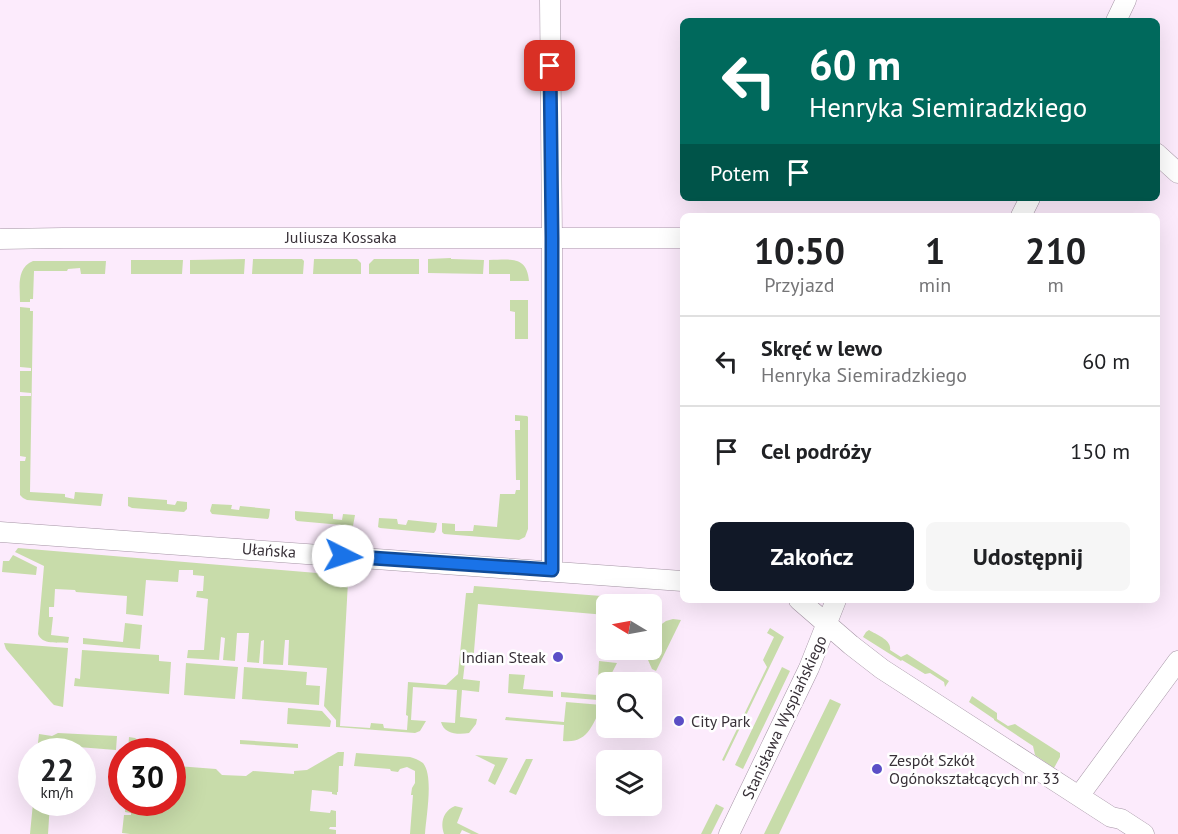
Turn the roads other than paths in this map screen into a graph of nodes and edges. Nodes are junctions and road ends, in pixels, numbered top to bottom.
1 (550, 0) edge
2 (1126, 0) edge
3 (1117, 18) edge
4 (1160, 156) edge
5 (1178, 172) edge
6 (552, 238) junction
7 (680, 238) edge
8 (0, 239) edge
9 (0, 532) edge
10 (552, 570) junction
11 (680, 581) edge
12 (802, 603) edge
13 (835, 603) edge
14 (827, 624) junction
15 (1178, 661) edge
16 (1079, 796) junction
17 (729, 834) edge
18 (1144, 834) edge

1 - 6 street
2 - 3 street
4 - 5 street
6 - 7 street, Juliusza Kossaka
6 - 8 street, Juliusza Kossaka
6 - 10 street
9 - 10 street, Ułańska
10 - 11 street, Ułańska
12 - 14 street
13 - 14 street, Stanisława Wyspiańskiego
14 - 16 street
14 - 17 street, Stanisława Wyspiańskiego
15 - 16 street
16 - 18 street

